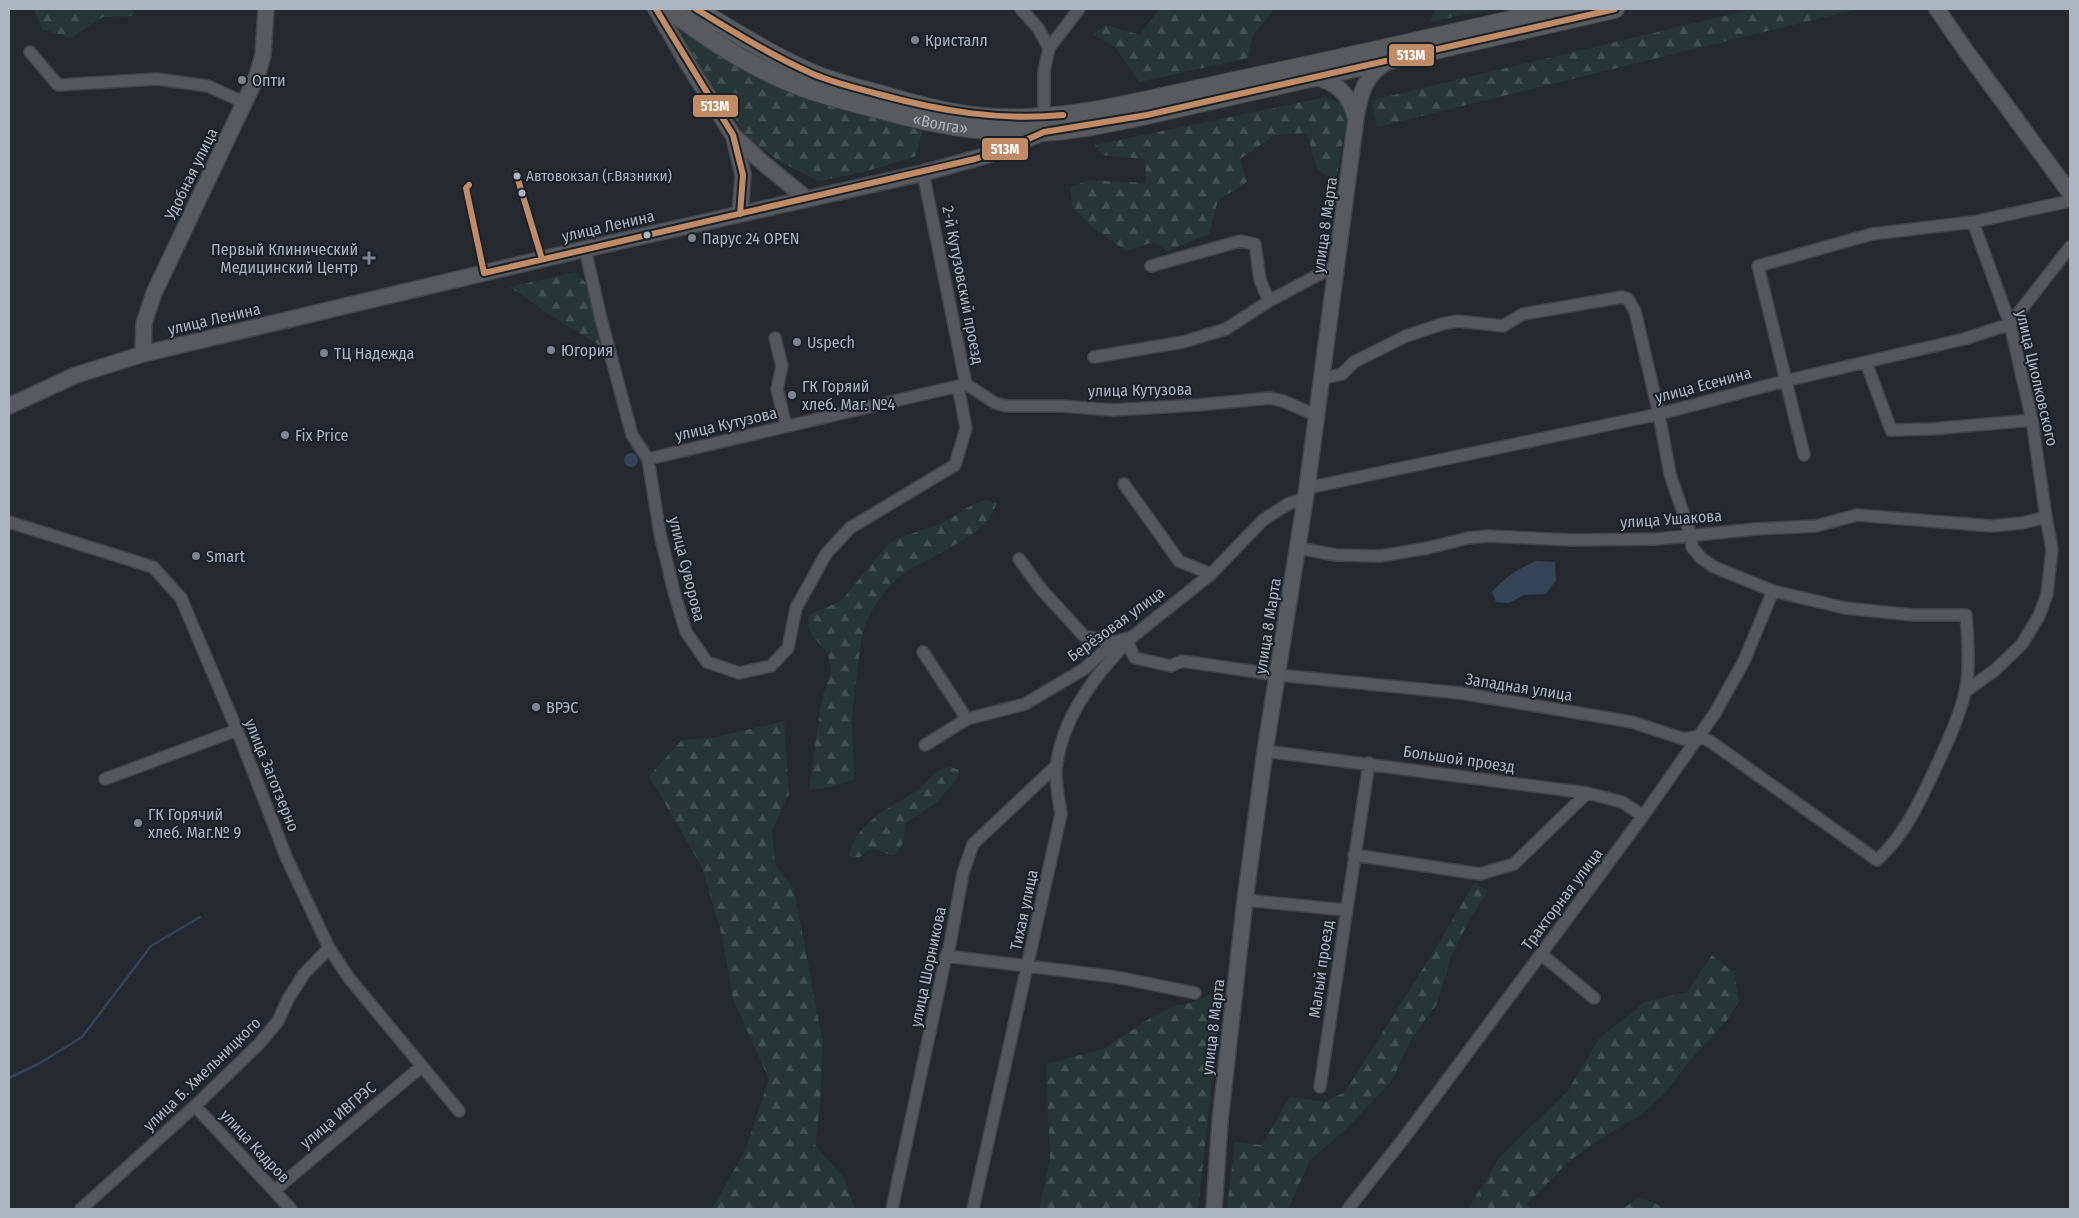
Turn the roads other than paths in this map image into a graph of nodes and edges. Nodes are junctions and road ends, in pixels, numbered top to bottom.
1 (266, 9) edge
2 (656, 9) edge
3 (669, 9) edge
4 (696, 9) edge
5 (1021, 9) edge
6 (1079, 9) edge
7 (1559, 9) edge
8 (1615, 9) edge
9 (1938, 9) edge
10 (1049, 48) junction
11 (30, 52) dead end
12 (1389, 60) junction
13 (1314, 77) junction
14 (245, 103) junction
15 (1356, 118) junction
16 (1044, 124) junction
17 (734, 135) junction
18 (763, 163) junction
19 (923, 172) junction
20 (744, 175) junction
21 (2070, 193) edge
22 (807, 199) junction
23 (2070, 202) edge
24 (740, 214) junction
25 (1973, 222) junction
26 (2070, 247) edge
27 (586, 249) junction
28 (1337, 265) junction
29 (1151, 266) dead end
30 (1269, 302) junction
31 (2010, 324) junction
32 (775, 338) dead end
33 (143, 354) junction
34 (1094, 357) dead end
35 (1866, 362) junction
36 (1322, 379) junction
37 (1785, 381) junction
38 (962, 385) junction
39 (9, 406) edge
40 (1316, 414) junction
41 (1659, 414) junction
42 (2032, 420) junction
43 (786, 426) junction
44 (966, 428) joint
45 (1804, 456) dead end
46 (648, 459) junction
47 (1124, 484) dead end
48 (1306, 493) junction
49 (2046, 517) junction
50 (9, 522) edge
51 (1691, 536) junction
52 (1298, 548) junction
53 (1019, 559) dead end
54 (1210, 574) junction
55 (1773, 591) junction
56 (1129, 639) junction
57 (1114, 642) junction
58 (923, 652) dead end
59 (1278, 675) junction
60 (1966, 691) junction
61 (966, 719) junction
62 (237, 730) junction
63 (1699, 736) junction
64 (925, 745) dead end
65 (1265, 750) junction
66 (1368, 763) junction
67 (1057, 765) junction
68 (105, 779) dead end
69 (1587, 793) junction
70 (1643, 816) junction
71 (1354, 855) junction
72 (1245, 900) junction
73 (1345, 910) junction
74 (329, 948) junction
75 (1541, 954) junction
76 (946, 956) junction
77 (1028, 967) junction
78 (1195, 993) dead end
79 (1594, 998) dead end
80 (422, 1066) junction
81 (1320, 1087) dead end
82 (195, 1106) junction
83 (459, 1111) dead end
84 (275, 1190) junction
85 (81, 1209) edge
86 (291, 1209) edge
87 (892, 1209) edge
88 (973, 1209) edge
89 (1214, 1209) edge
90 (1348, 1209) edge

1 - 14 main road, Удобная улица
2 - 17 main road
3 - 16 highway, «Волга»
4 - 16 highway, «Волга»
5 - 10 street
6 - 10 street
7 - 16 highway, «Волга»
8 - 12 highway, «Волга»
9 - 21 main road
10 - 16 street
11 - 14 street
12 - 13 highway, «Волга»
12 - 15 main road, улица 8 Марта
13 - 15 main road
13 - 16 highway, «Волга»
14 - 33 main road, Удобная улица
15 - 28 main road, улица 8 Марта
16 - 19 main road, улица Ленина
17 - 18 main road
17 - 20 main road
18 - 20 main road
18 - 22 main road
19 - 22 main road, улица Ленина
19 - 38 street, 2-й Кутузовский проезд
20 - 24 main road
22 - 24 main road, улица Ленина
23 - 25 street
24 - 27 main road, улица Ленина
25 - 31 street, улица Циолковского
25 - 37 street
26 - 31 street
27 - 33 main road, улица Ленина
27 - 46 street, улица Суворова
28 - 30 street, улица Кутузова
28 - 36 main road, улица 8 Марта
29 - 30 street
30 - 34 street, улица Кутузова
31 - 35 street, улица Есенина
31 - 42 street, улица Циолковского
32 - 43 street
33 - 39 main road, улица Ленина
35 - 37 street, улица Есенина
35 - 42 street
36 - 40 main road, улица 8 Марта
36 - 41 street
37 - 41 street, улица Есенина
37 - 45 street
38 - 40 street, улица Кутузова
38 - 43 street, улица Кутузова
38 - 44 street, 2-й Кутузовский проезд
40 - 48 main road, улица 8 Марта
41 - 48 street, улица Есенина
41 - 51 street
42 - 49 street, улица Циолковского
43 - 46 street, улица Кутузова
44 - 46 street, улица Суворова
47 - 54 street
48 - 52 main road, улица 8 Марта
48 - 54 street, Берёзовая улица
49 - 51 street, улица Ушакова
49 - 60 street, улица Циолковского
50 - 62 street, улица Заготзерно
51 - 52 street, улица Ушакова
51 - 55 street
52 - 59 main road, улица 8 Марта
53 - 57 street
54 - 56 street, Берёзовая улица
55 - 60 street
55 - 63 street, Тракторная улица
56 - 57 street, Берёзовая улица
56 - 59 street, Западная улица
56 - 67 street, Тихая улица
57 - 61 street, Берёзовая улица
58 - 61 street
59 - 63 street, Западная улица
59 - 65 main road, улица 8 Марта
60 - 63 street
61 - 64 street, Берёзовая улица
62 - 68 street
62 - 74 street, улица Заготзерно
63 - 70 street, Тракторная улица
65 - 66 street, Большой проезд
65 - 72 main road, улица 8 Марта
66 - 69 street, Большой проезд
66 - 71 street, Малый проезд
67 - 76 street, улица Шорникова
67 - 77 street, Тихая улица
69 - 70 street, Большой проезд
69 - 71 street
70 - 75 street, Тракторная улица
71 - 73 street, Малый проезд
72 - 73 street
72 - 89 main road, улица 8 Марта
73 - 81 street, Малый проезд
74 - 80 street, улица Заготзерно
74 - 82 street, улица Б. Хмельницкого
75 - 79 street
75 - 90 street, Тракторная улица
76 - 77 street
76 - 87 street, улица Шорникова
77 - 78 street
77 - 88 street, Тихая улица
80 - 83 street, улица Заготзерно
80 - 84 street, улица ИВГРЭС
82 - 84 street, улица Кадров
82 - 85 street, улица Б. Хмельницкого
84 - 86 street, улица Кадров

